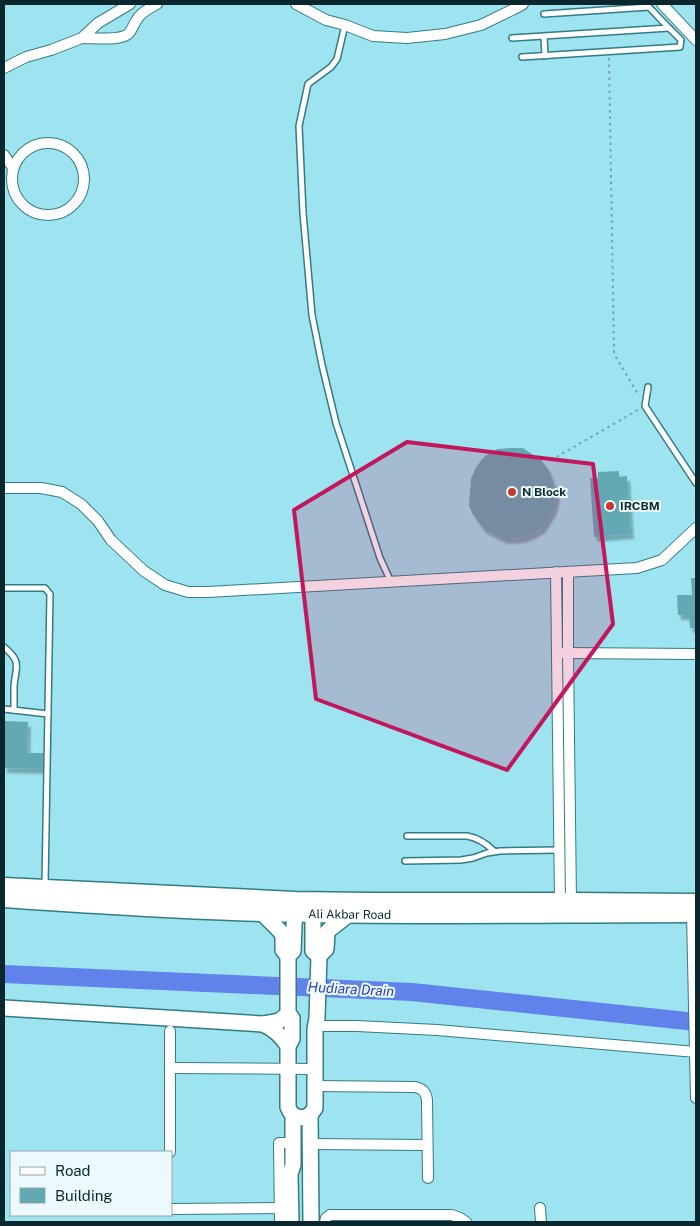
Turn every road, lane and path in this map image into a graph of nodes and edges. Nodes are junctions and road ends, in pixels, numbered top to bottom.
1 (130, 4) edge
2 (157, 4) edge
3 (296, 4) edge
4 (523, 4) edge
5 (662, 4) edge
6 (648, 5) edge
7 (544, 14) dead end
8 (345, 25) junction
9 (668, 28) junction
10 (544, 37) junction
11 (82, 38) junction
12 (512, 38) dead end
13 (696, 40) edge
14 (609, 52) junction
15 (545, 56) junction
16 (522, 57) dead end
17 (4, 68) edge
18 (4, 155) edge
19 (13, 168) junction
20 (648, 387) dead end
21 (645, 406) junction
22 (551, 460) dead end
23 (696, 483) edge
24 (4, 488) edge
25 (696, 528) edge
26 (556, 572) junction
27 (568, 572) junction
28 (392, 582) junction
29 (4, 588) edge
30 (4, 647) edge
31 (563, 653) junction
32 (696, 654) edge
33 (4, 709) edge
34 (14, 710) junction
35 (48, 714) junction
36 (407, 836) dead end
37 (559, 850) junction
38 (494, 851) junction
39 (406, 861) dead end
40 (4, 886) edge
41 (45, 888) junction
42 (4, 899) edge
43 (566, 901) junction
44 (295, 907) junction
45 (313, 907) junction
46 (695, 910) edge
47 (262, 913) junction
48 (348, 915) junction
49 (288, 956) junction
50 (319, 956) junction
51 (694, 983) edge
52 (4, 1008) edge
53 (288, 1012) junction
54 (263, 1024) junction
55 (316, 1025) junction
56 (170, 1031) dead end
57 (290, 1038) junction
58 (696, 1052) edge
59 (170, 1068) junction
60 (288, 1068) junction
61 (315, 1068) junction
62 (315, 1086) junction
63 (696, 1098) edge
64 (293, 1115) junction
65 (310, 1115) junction
66 (311, 1144) junction
67 (427, 1145) junction
68 (170, 1151) edge
69 (428, 1178) dead end
70 (540, 1208) dead end
71 (172, 1209) edge
72 (287, 1213) edge
73 (280, 1222) edge
74 (311, 1222) edge
75 (325, 1222) edge
76 (466, 1222) edge
77 (541, 1222) edge

1 - 11 street
2 - 11 street
3 - 8 street
4 - 8 street
5 - 13 street
6 - 7 lane
6 - 9 lane
8 - 28 lane
9 - 10 lane
9 - 14 lane
10 - 12 lane
10 - 15 lane
11 - 17 street
14 - 15 lane
14 - 21 path
15 - 16 lane
18 - 19 street
19 - 19 street
20 - 21 lane
21 - 22 path
21 - 23 lane
24 - 28 street
25 - 27 street
26 - 27 street
26 - 28 street
26 - 31 street
27 - 31 street
29 - 35 lane
30 - 34 lane
31 - 32 street
31 - 37 street
31 - 43 street
33 - 34 lane
34 - 35 lane
35 - 41 lane
36 - 38 lane
37 - 38 lane
37 - 43 street
38 - 39 lane
40 - 41 main road, Ali Akbar Road
41 - 44 main road, Ali Akbar Road
42 - 47 main road, Ali Akbar Road
43 - 45 main road, Ali Akbar Road
43 - 46 main road, Ali Akbar Road
44 - 45 main road, Ali Akbar Road
44 - 47 main road, Ali Akbar Road
44 - 49 main road
45 - 48 main road, Ali Akbar Road
45 - 50 main road
46 - 48 main road, Ali Akbar Road
46 - 51 street
47 - 49 main road
48 - 50 main road
49 - 53 main road
50 - 55 main road
51 - 58 street
52 - 54 main road
53 - 54 main road
53 - 57 main road
54 - 57 main road
55 - 57 main road
55 - 58 street
55 - 61 main road
56 - 59 street
57 - 60 main road
58 - 63 street
59 - 60 street
59 - 68 street
60 - 61 street
60 - 64 main road
61 - 62 main road
62 - 65 main road
62 - 67 street
64 - 65 main road
64 - 72 main road
65 - 66 main road
66 - 67 street
66 - 74 main road
67 - 69 street
70 - 77 street
71 - 72 street
72 - 73 street
75 - 76 street

